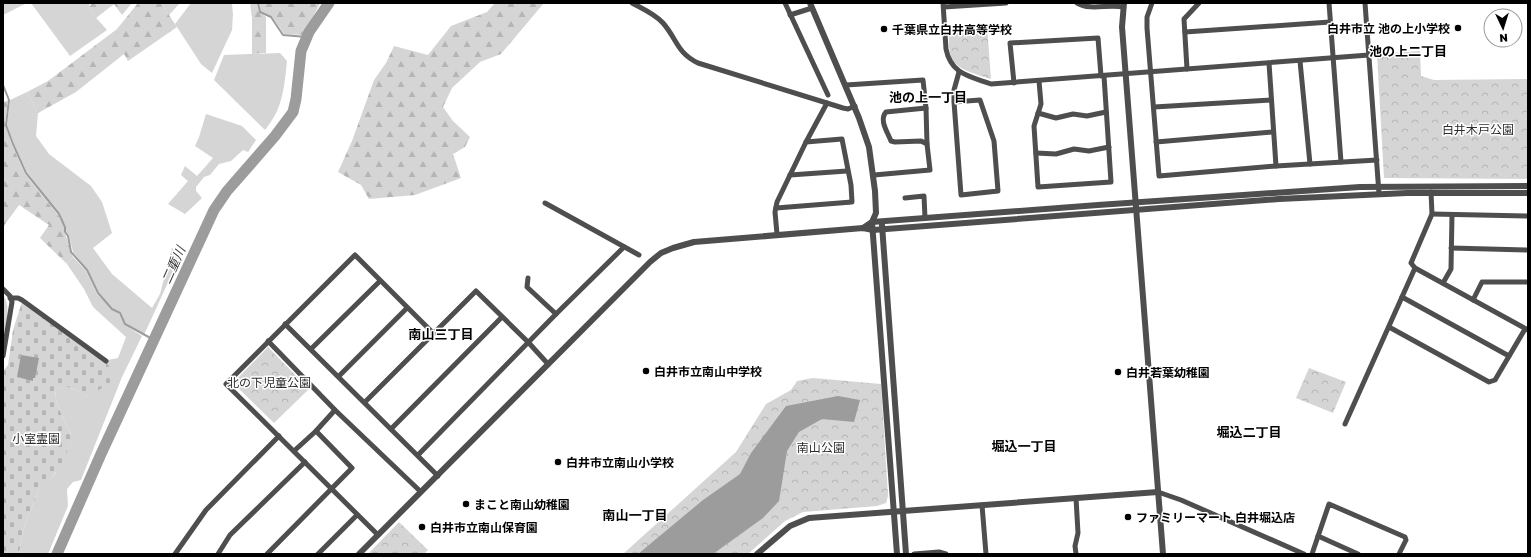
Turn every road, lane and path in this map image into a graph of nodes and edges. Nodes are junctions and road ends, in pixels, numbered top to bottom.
1 (632, 3) edge
2 (785, 3) edge
3 (1006, 3) edge
4 (1077, 3) edge
5 (1152, 3) edge
6 (1199, 3) edge
7 (1329, 3) edge
8 (1365, 3) edge
9 (975, 4) edge
10 (811, 5) edge
11 (944, 5) edge
12 (1113, 5) edge
13 (1124, 5) edge
14 (790, 15) junction
15 (1330, 22) junction
16 (1185, 32) junction
17 (1369, 55) junction
18 (1333, 58) junction
19 (1300, 61) junction
20 (1269, 63) junction
21 (1187, 69) junction
22 (959, 72) junction
23 (1152, 72) junction
24 (1126, 74) junction
25 (1102, 76) junction
26 (1039, 81) junction
27 (1014, 83) junction
28 (846, 85) junction
29 (828, 95) dead end
30 (1271, 100) junction
31 (954, 102) junction
32 (827, 104) junction
33 (855, 106) junction
34 (1154, 107) junction
35 (926, 108) junction
36 (1106, 112) junction
37 (1038, 113) junction
38 (1273, 132) junction
39 (806, 142) junction
40 (1156, 142) junction
41 (927, 144) junction
42 (1108, 147) junction
43 (1036, 153) junction
44 (1377, 160) junction
45 (1342, 162) junction
46 (1310, 164) junction
47 (1276, 166) junction
48 (847, 171) junction
49 (790, 175) junction
50 (874, 175) junction
51 (1379, 186) junction
52 (1528, 186) edge
53 (1431, 192) junction
54 (1528, 193) edge
55 (1379, 194) junction
56 (905, 198) dead end
57 (1136, 202) junction
58 (544, 203) dead end
59 (776, 208) junction
60 (1136, 210) junction
61 (876, 213) junction
62 (1432, 214) junction
63 (1452, 215) junction
64 (1528, 216) edge
65 (926, 218) junction
66 (872, 222) junction
67 (881, 222) junction
68 (863, 228) junction
69 (882, 229) junction
70 (873, 230) junction
71 (777, 234) junction
72 (624, 247) junction
73 (1451, 248) junction
74 (1528, 250) edge
75 (640, 255) dead end
76 (1415, 268) junction
77 (528, 278) dead end
78 (380, 281) junction
79 (1528, 282) edge
80 (1442, 283) junction
81 (3, 289) edge
82 (1402, 297) junction
83 (10, 298) junction
84 (1473, 300) junction
85 (407, 308) junction
86 (556, 314) junction
87 (502, 317) junction
88 (285, 324) junction
89 (1389, 327) junction
90 (1527, 329) edge
91 (433, 333) junction
92 (268, 341) junction
93 (528, 342) junction
94 (311, 349) junction
95 (3, 356) edge
96 (1509, 356) junction
97 (106, 361) dead end
98 (548, 364) junction
99 (338, 376) junction
100 (364, 402) junction
101 (335, 410) junction
102 (1345, 424) dead end
103 (391, 429) junction
104 (316, 431) junction
105 (279, 436) junction
106 (294, 451) junction
107 (418, 455) junction
108 (305, 462) junction
109 (438, 476) junction
110 (331, 488) junction
111 (421, 492) junction
112 (1158, 492) junction
113 (1076, 498) junction
114 (982, 506) junction
115 (902, 511) junction
116 (894, 512) junction
117 (357, 515) junction
118 (378, 535) junction
119 (1318, 536) junction
120 (175, 554) edge
121 (218, 554) edge
122 (267, 554) edge
123 (318, 554) edge
124 (359, 554) edge
125 (757, 554) edge
126 (897, 554) edge
127 (906, 554) edge
128 (914, 554) edge
129 (946, 554) edge
130 (986, 554) edge
131 (1076, 554) edge
132 (1163, 554) edge
133 (1304, 554) edge
134 (1312, 554) edge
135 (1358, 554) edge
136 (1399, 554) edge

1 - 32 street
2 - 14 street
3 - 9 street
4 - 12 street
5 - 23 street
6 - 16 street
7 - 15 street
8 - 17 street
9 - 11 street
10 - 14 street
10 - 28 street
11 - 22 street
12 - 13 street
13 - 24 street
14 - 29 street
15 - 16 street
15 - 18 street
16 - 21 street
17 - 18 street
17 - 44 street
18 - 19 street
18 - 45 street
19 - 20 street
19 - 46 street
20 - 21 street
20 - 30 street
21 - 23 street
22 - 27 street
22 - 31 street
23 - 24 street
23 - 34 street
24 - 25 street
24 - 57 street
25 - 26 street
25 - 27 street
25 - 36 street
26 - 27 street
26 - 37 street
28 - 33 street
28 - 35 street
30 - 34 street
30 - 38 street
31 - 31 street
32 - 33 street
32 - 39 street
33 - 50 street
34 - 40 street
35 - 41 street
35 - 41 street
36 - 37 street
36 - 42 street
37 - 43 street
38 - 40 street
38 - 47 street
39 - 48 street
39 - 49 street
40 - 47 street
41 - 50 street
42 - 43 street
42 - 43 street
44 - 45 street
44 - 51 street
45 - 46 street
46 - 47 street
48 - 49 street
48 - 59 street
49 - 59 street
50 - 61 street
51 - 52 street
51 - 55 street
51 - 57 street
53 - 54 street
53 - 55 street
53 - 62 street
55 - 60 street
56 - 65 street
57 - 60 street
57 - 65 street
58 - 72 street
59 - 71 street
60 - 69 street
60 - 112 street
61 - 66 street
61 - 67 street
62 - 63 street
62 - 76 street
63 - 64 street
63 - 73 street
65 - 67 street
66 - 67 street
66 - 68 street
66 - 70 street
67 - 69 street
68 - 70 street
68 - 71 street
69 - 70 street
69 - 115 street
70 - 116 street
71 - 98 street
72 - 75 street
72 - 86 street
73 - 74 street
73 - 80 street
76 - 80 street
76 - 82 street
77 - 86 street
78 - 85 street
78 - 88 street
78 - 94 street
79 - 84 street
80 - 84 street
81 - 83 street
82 - 89 street
82 - 96 street
83 - 95 street
83 - 97 street
84 - 90 street
85 - 91 street
85 - 99 street
86 - 93 street
87 - 91 street
87 - 93 street
87 - 103 street
88 - 92 street
88 - 94 street
89 - 96 street
89 - 102 street
90 - 96 street
91 - 100 street
92 - 101 street
92 - 105 street
93 - 98 street
93 - 107 street
94 - 99 street
98 - 109 street
99 - 100 street
100 - 103 street
101 - 104 street
101 - 111 street
103 - 107 street
104 - 106 street
104 - 110 street
105 - 106 street
105 - 120 street
106 - 108 street
107 - 109 street
108 - 110 street
108 - 121 street
109 - 111 street
110 - 117 street
110 - 122 street
111 - 118 street
112 - 113 street
112 - 132 street
112 - 133 street
113 - 114 street
113 - 131 street
114 - 115 street
114 - 130 street
115 - 116 street
115 - 127 street
116 - 125 street
116 - 126 street
117 - 118 street
117 - 123 street
118 - 124 street
119 - 134 street
119 - 135 street
119 - 136 street
128 - 129 street

